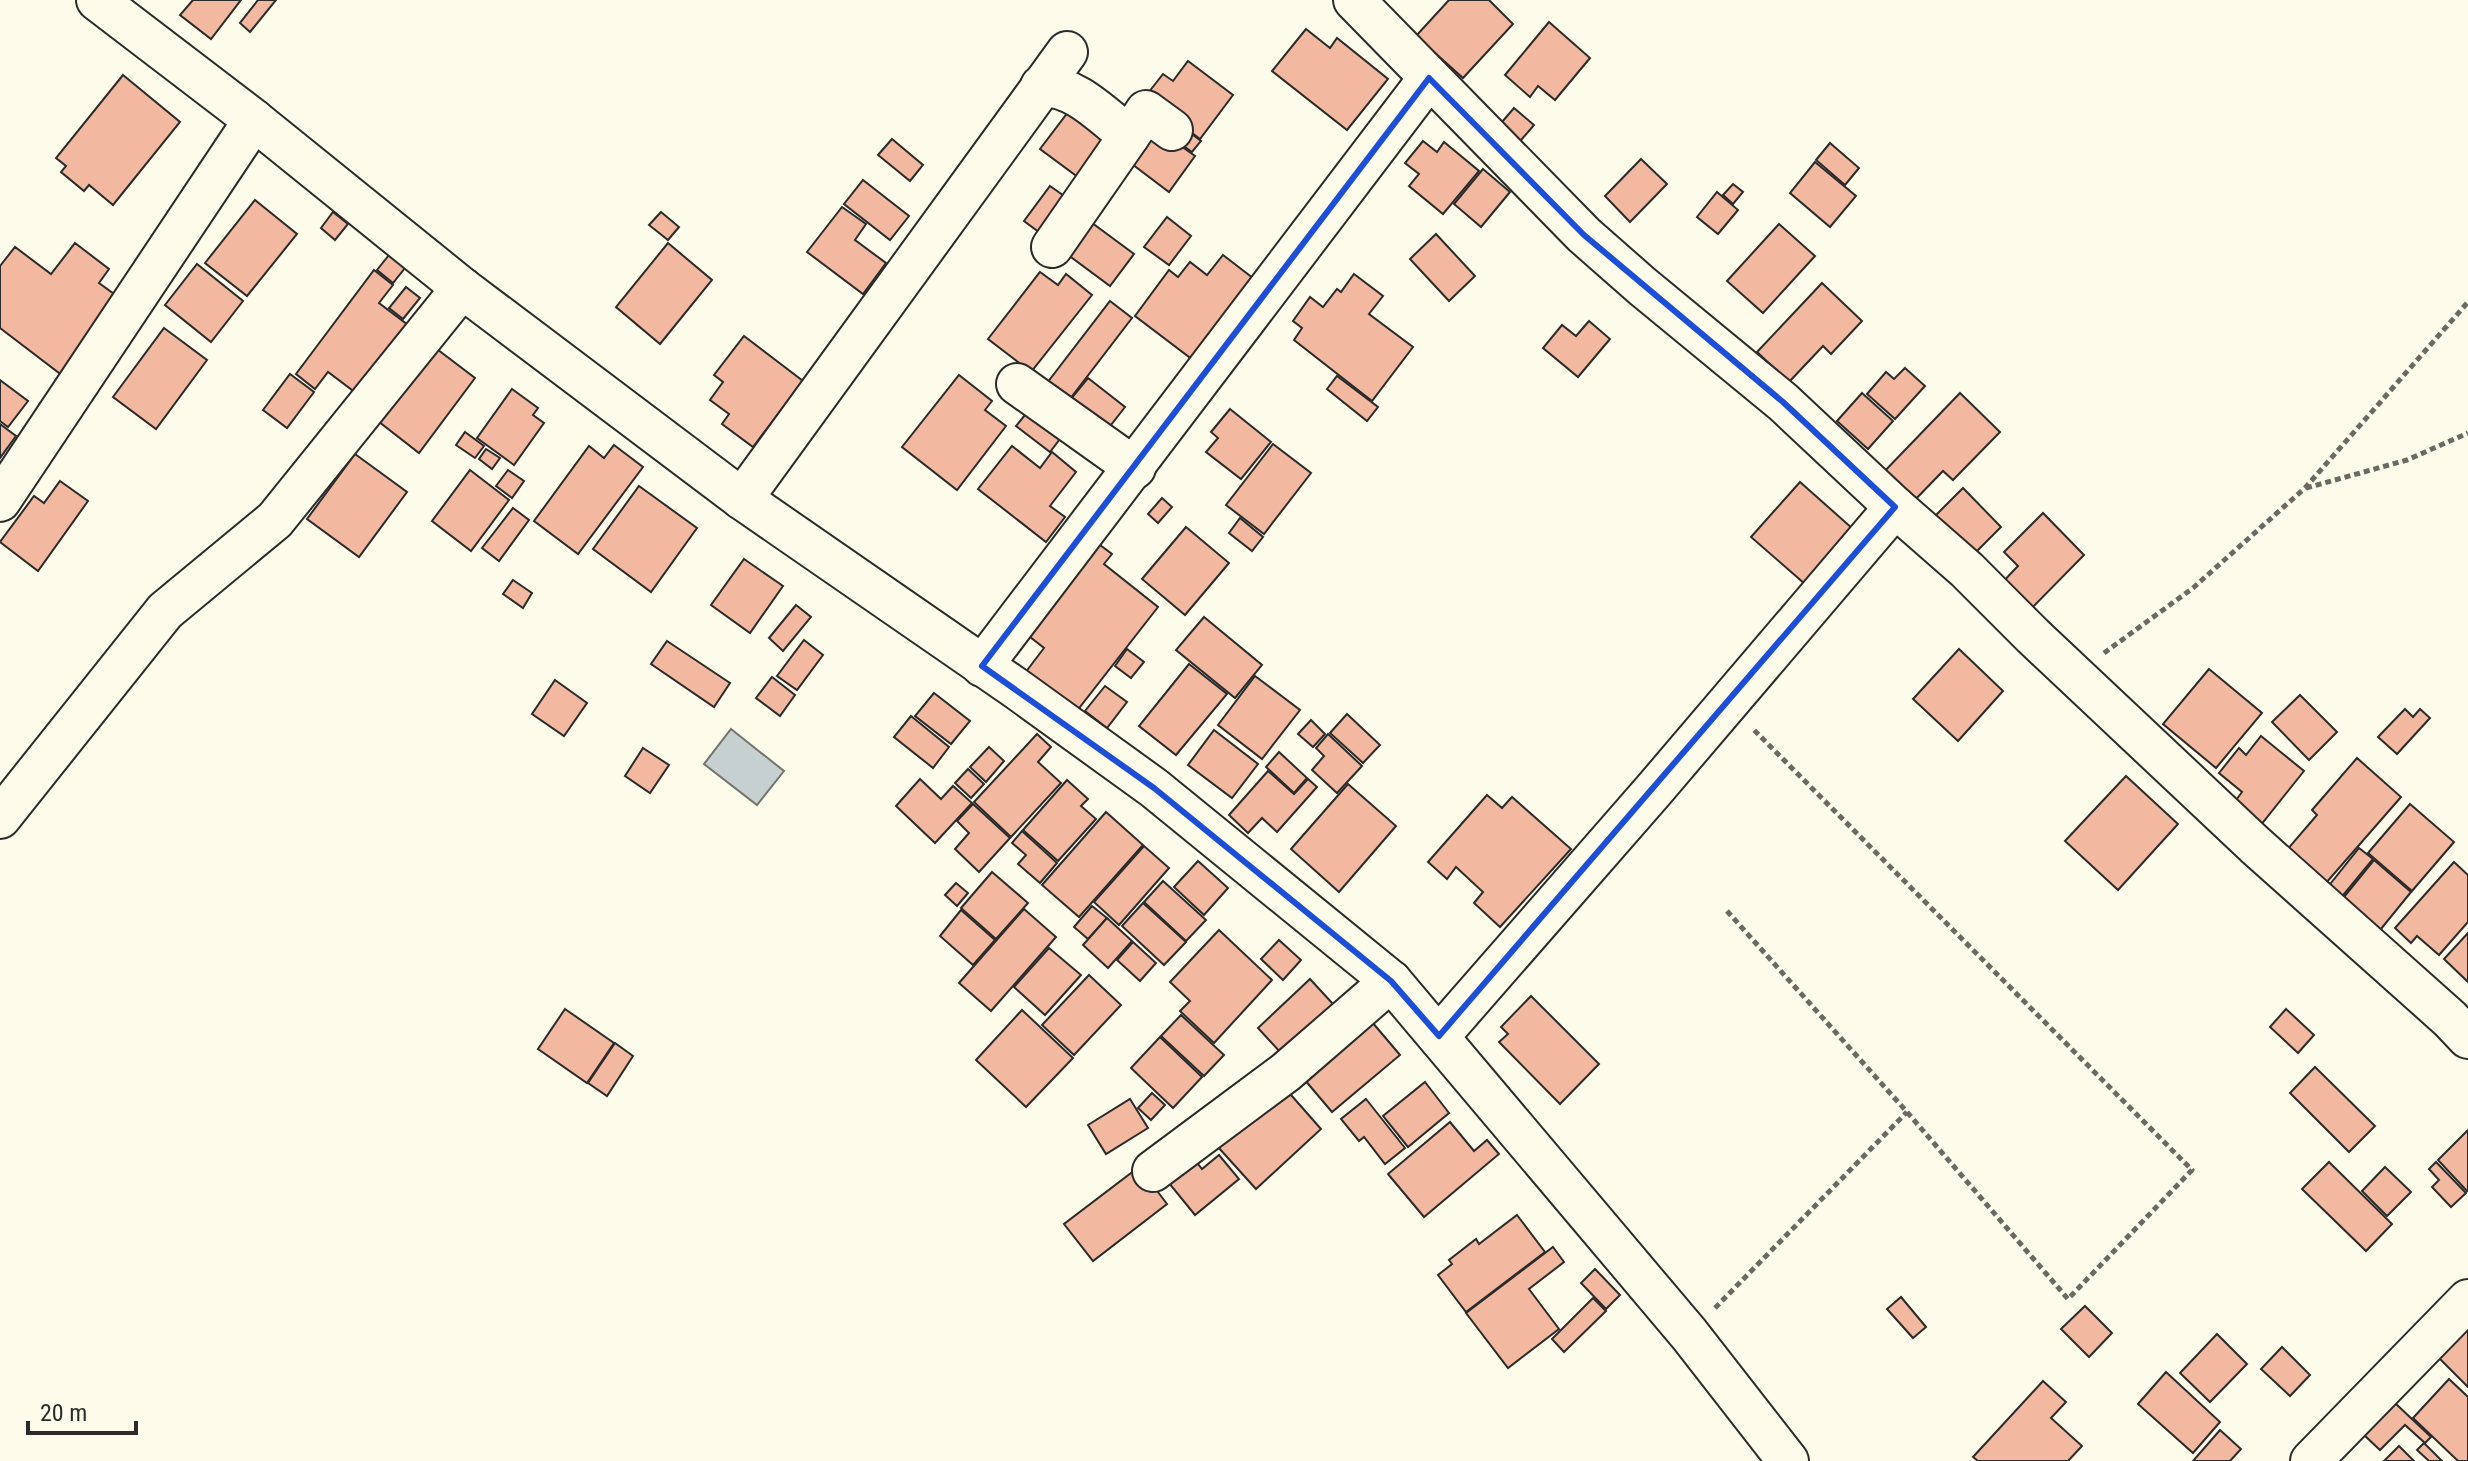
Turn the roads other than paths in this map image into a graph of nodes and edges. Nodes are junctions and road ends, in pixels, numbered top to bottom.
1 (97, 0) edge
2 (1354, 0) edge
3 (1067, 52) dead end
4 (1429, 78) junction
5 (1041, 86) junction
6 (254, 120) junction
7 (1172, 130) dead end
8 (1129, 136) junction
9 (1052, 247) dead end
10 (462, 288) junction
11 (1017, 384) dead end
12 (1135, 468) junction
13 (742, 499) junction
14 (0, 501) edge
15 (1895, 507) junction
16 (982, 666) junction
17 (0, 818) edge
18 (1391, 981) junction
19 (1439, 1036) junction
20 (2468, 1038) edge
21 (1153, 1171) dead end
22 (2468, 1300) edge
23 (1788, 1461) edge
24 (2311, 1461) edge

1 - 6 street
2 - 4 street
3 - 5 street
4 - 12 street
4 - 15 street
5 - 8 street
5 - 13 street
6 - 10 street
6 - 14 street
7 - 8 street
8 - 9 street
10 - 13 street
10 - 17 street
11 - 12 street
12 - 16 street
13 - 16 street
15 - 19 street
15 - 20 street
16 - 18 street
18 - 19 street
18 - 21 street
19 - 23 street
22 - 24 street

